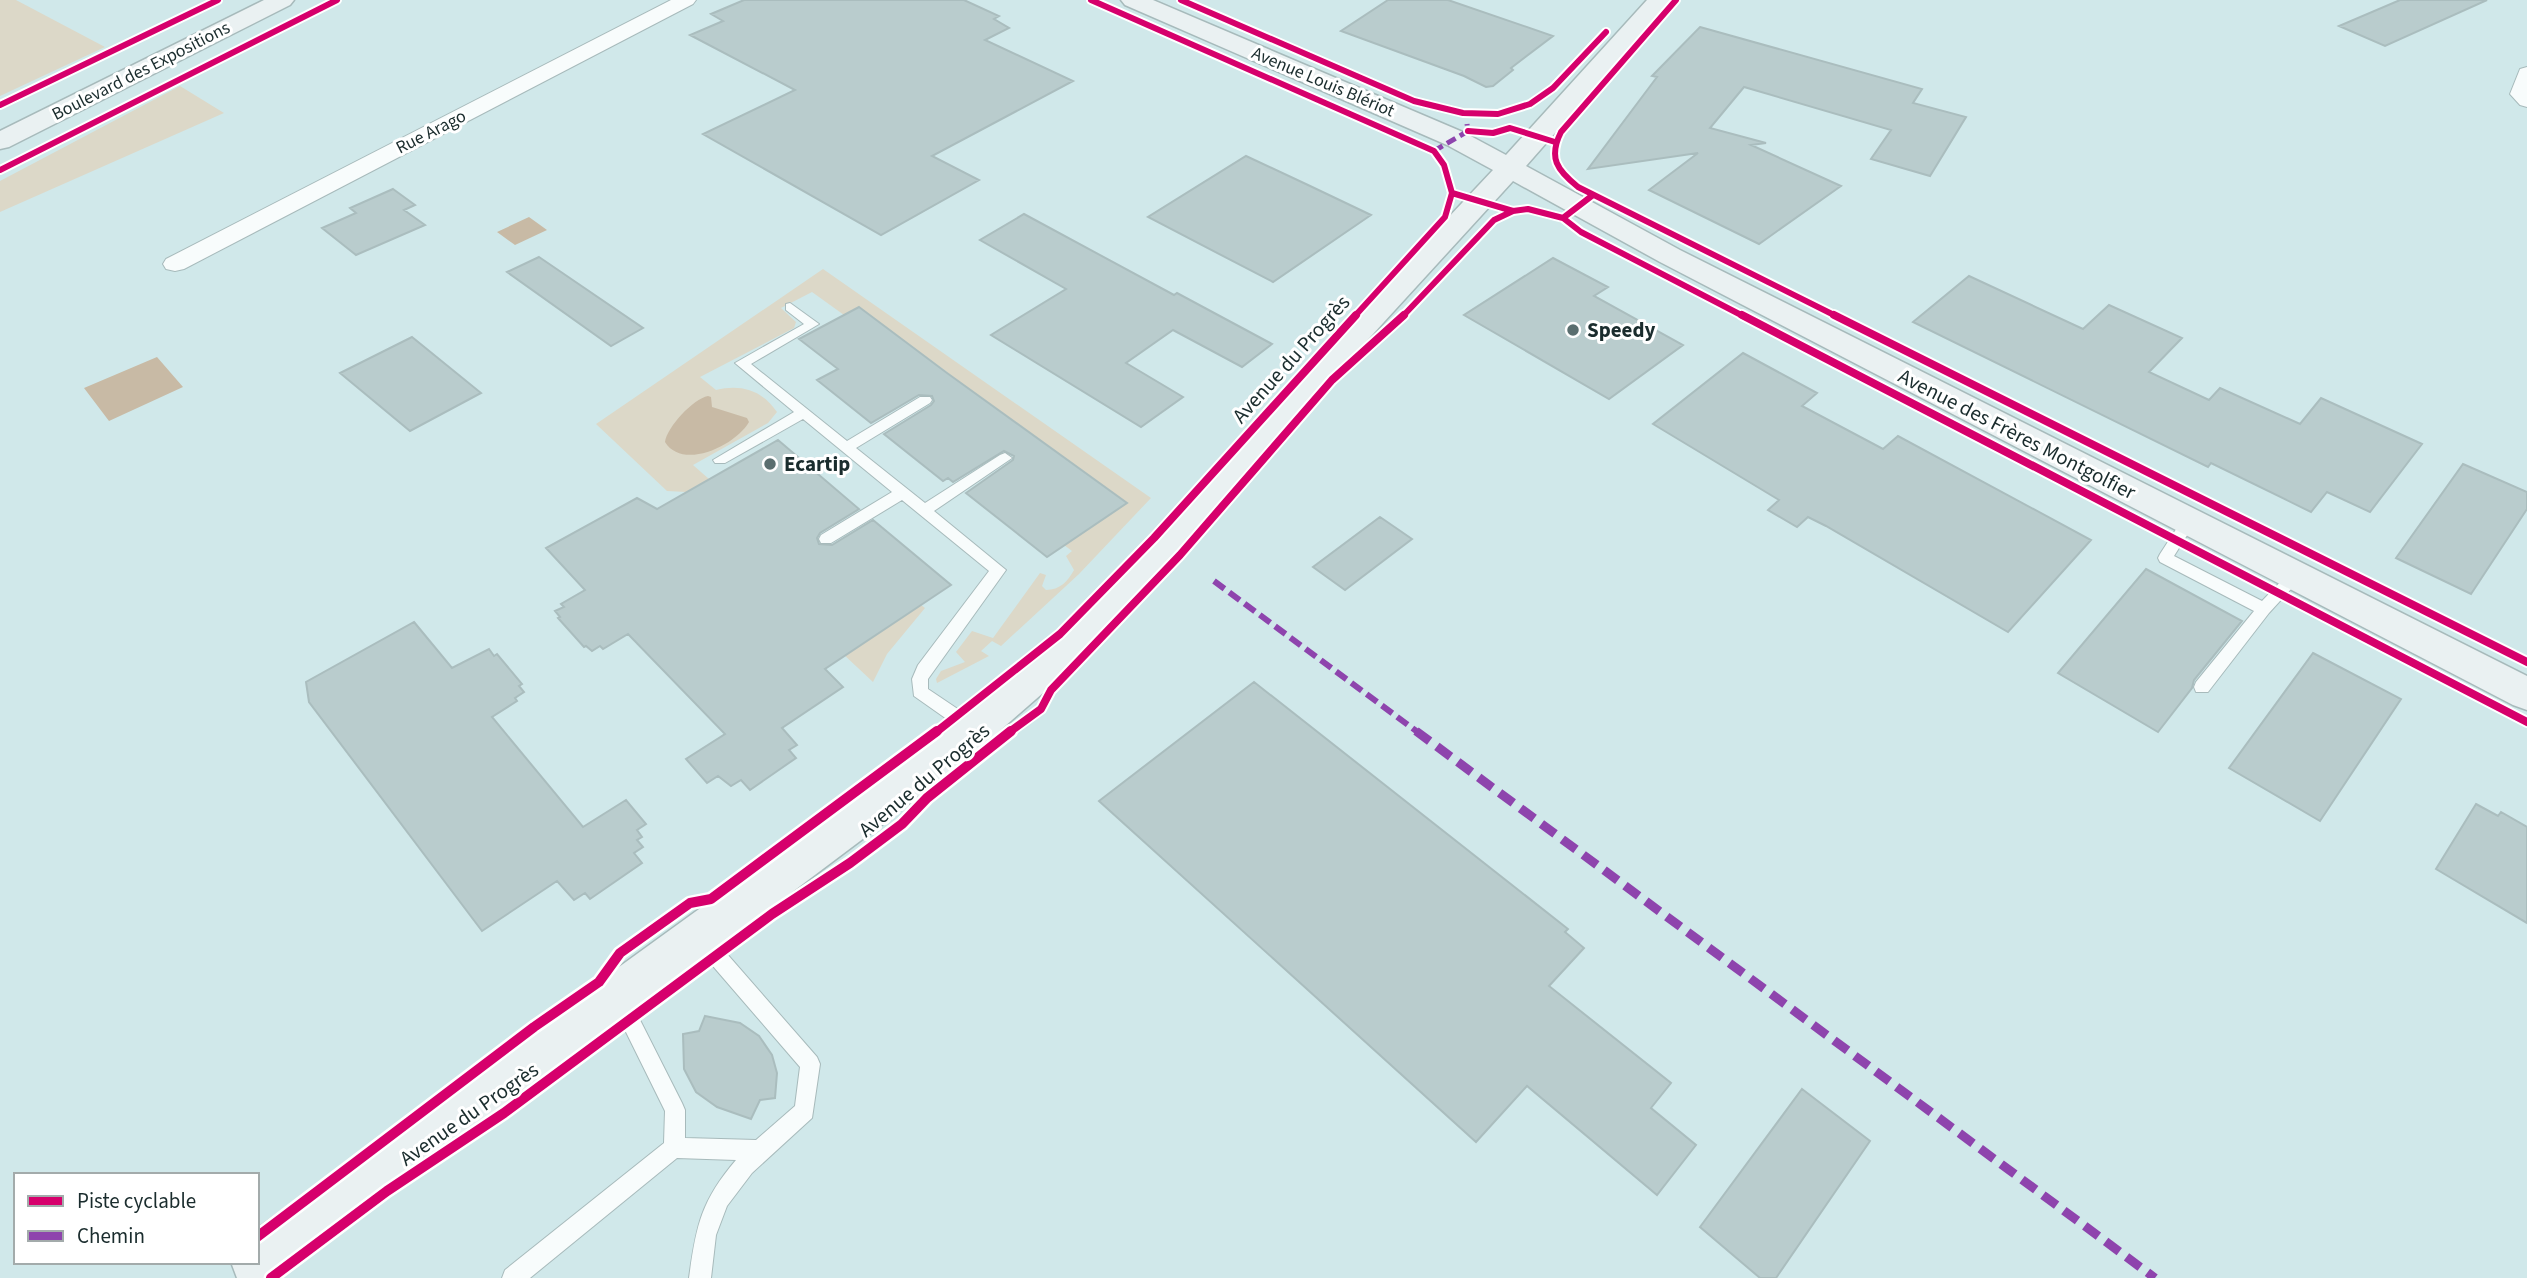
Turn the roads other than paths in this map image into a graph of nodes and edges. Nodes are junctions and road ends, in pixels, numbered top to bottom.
1 (282, 0) edge
2 (686, 0) edge
3 (1133, 0) edge
4 (1660, 0) edge
5 (2527, 73) edge
6 (2527, 100) edge
7 (0, 141) edge
8 (1511, 168) junction
9 (175, 264) dead end
10 (790, 307) dead end
11 (925, 400) dead end
12 (805, 412) junction
13 (848, 447) junction
14 (1006, 458) dead end
15 (720, 460) dead end
16 (904, 492) junction
17 (926, 509) junction
18 (2189, 521) junction
19 (825, 539) dead end
20 (2295, 576) junction
21 (2264, 609) junction
22 (2203, 687) dead end
23 (2527, 694) edge
24 (974, 729) junction
25 (699, 936) junction
26 (613, 999) junction
27 (674, 1148) junction
28 (758, 1150) junction
29 (259, 1261) edge
30 (254, 1264) edge
31 (235, 1278) edge
32 (513, 1278) edge
33 (700, 1278) edge

1 - 7 street, Boulevard des Expositions
2 - 9 street, Rue Arago
3 - 8 street, Avenue Louis Blériot
4 - 8 street, Avenue du Progrès
5 - 6 street
8 - 18 street, Avenue des Frères Montgolfier
8 - 24 street, Avenue du Progrès
10 - 12 lane
11 - 13 lane
12 - 13 lane
12 - 15 lane
13 - 16 lane
14 - 17 lane
16 - 17 lane
16 - 19 lane
17 - 24 lane
18 - 20 street, Avenue des Frères Montgolfier
18 - 21 lane
20 - 21 lane
20 - 23 street, Avenue des Frères Montgolfier
21 - 22 lane
24 - 25 street, Avenue du Progrès
25 - 26 street, Avenue du Progrès
25 - 28 lane
26 - 27 lane
26 - 29 street, Avenue du Progrès
27 - 28 lane
27 - 32 lane
28 - 33 lane
30 - 31 street, Avenue du Progrès

